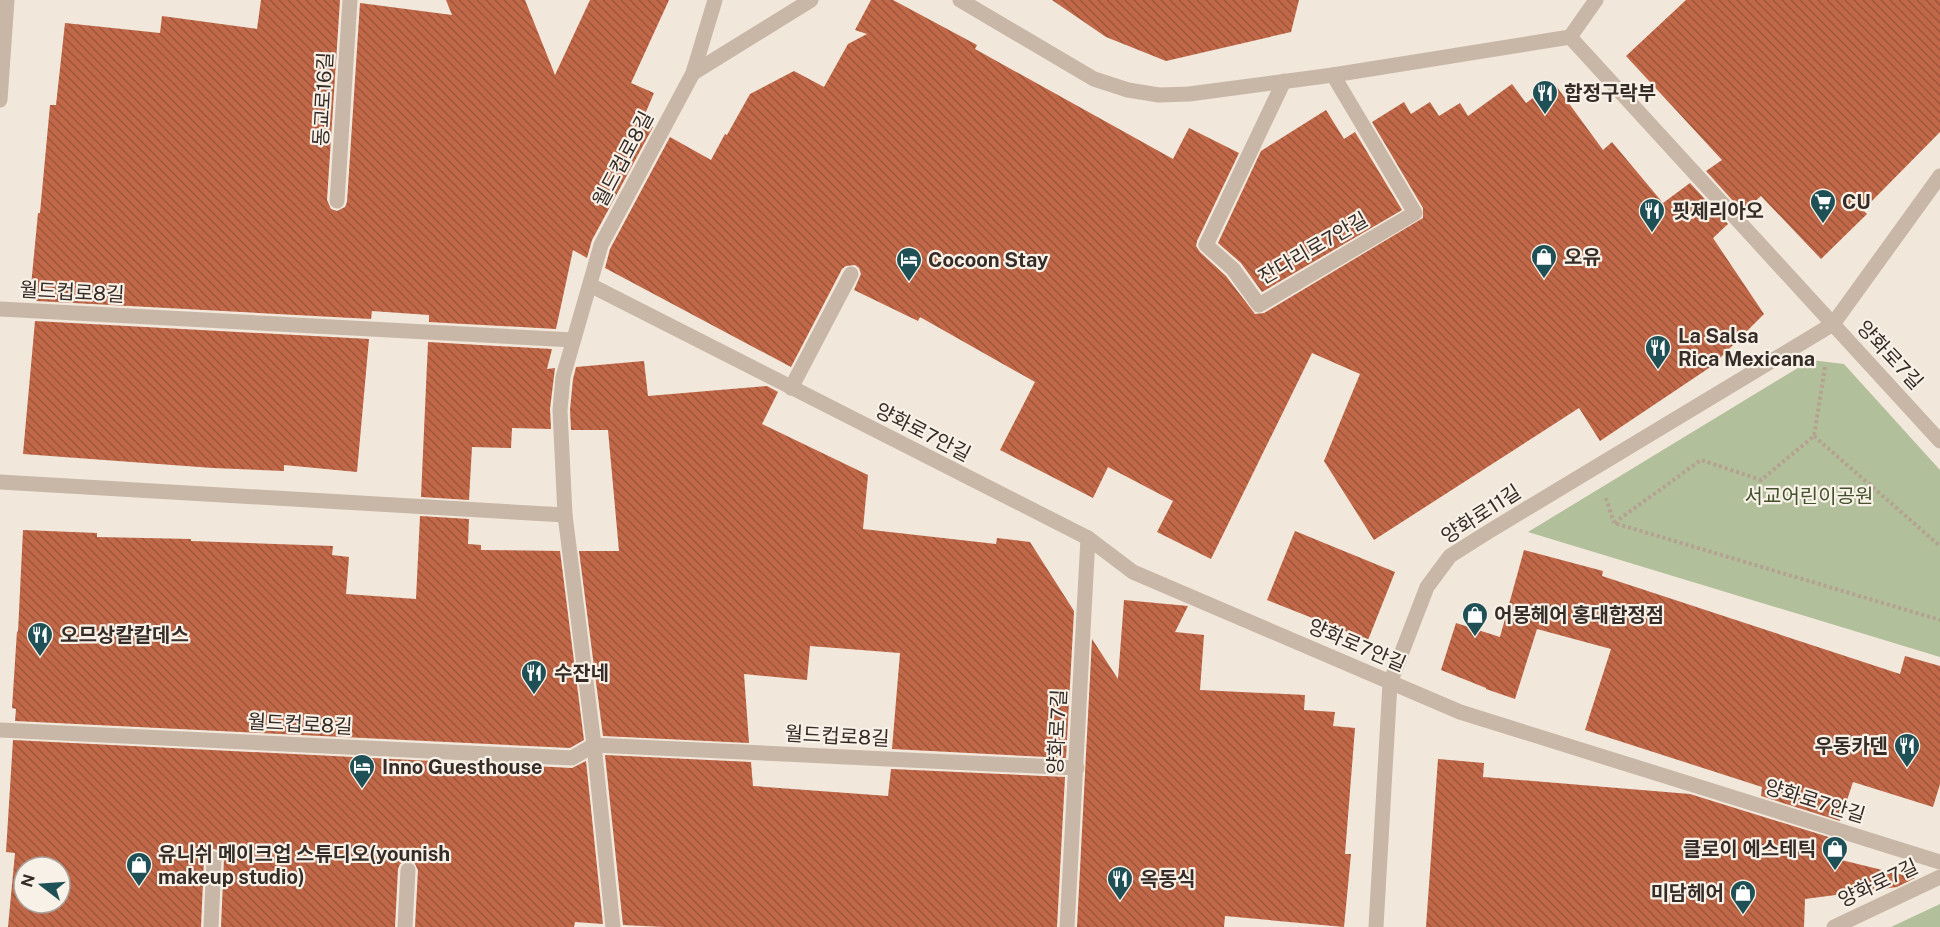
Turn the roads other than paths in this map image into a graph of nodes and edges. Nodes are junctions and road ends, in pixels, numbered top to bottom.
1 (7, 0) edge
2 (350, 0) edge
3 (715, 0) edge
4 (811, 0) edge
5 (960, 0) edge
6 (1596, 0) edge
7 (1570, 37) junction
8 (693, 73) junction
9 (1333, 75) junction
10 (1284, 81) junction
11 (0, 100) edge
12 (1940, 176) edge
13 (338, 201) dead end
14 (851, 274) dead end
15 (590, 285) junction
16 (0, 309) edge
17 (1833, 324) junction
18 (573, 340) junction
19 (791, 388) junction
20 (1940, 441) edge
21 (0, 482) edge
22 (566, 515) junction
23 (1088, 538) junction
24 (1390, 683) junction
25 (0, 730) edge
26 (594, 746) junction
27 (1077, 768) junction
28 (214, 859) dead end
29 (1940, 862) edge
30 (408, 870) dead end
31 (1940, 877) edge
32 (1844, 925) edge
33 (211, 927) edge
34 (405, 927) edge
35 (613, 927) edge
36 (1067, 927) edge
37 (1376, 927) edge

1 - 11 street
2 - 13 street, 동교로16길
3 - 8 street, 월드컵로8길
4 - 8 street
5 - 10 street
6 - 7 street
7 - 9 street
7 - 17 street
8 - 15 street, 월드컵로8길
9 - 10 street
9 - 10 street, 잔다리로7안길
12 - 17 street, 양화로11길
14 - 19 street
15 - 18 street, 월드컵로8길
15 - 19 street, 양화로7안길
16 - 18 street, 월드컵로8길
17 - 20 street, 양화로7길
17 - 24 street, 양화로11길
18 - 22 street, 월드컵로8길
19 - 23 street, 양화로7안길
21 - 22 street
22 - 26 street, 월드컵로8길
23 - 24 street, 양화로7안길
23 - 27 street, 양화로7길
24 - 29 street, 양화로7안길
24 - 37 street, 양화로11길
25 - 26 street, 월드컵로8길
26 - 27 street, 월드컵로8길
26 - 35 street, 월드컵로8길
27 - 36 street, 양화로7길
28 - 33 street
30 - 34 street
31 - 32 street, 양화로7길

